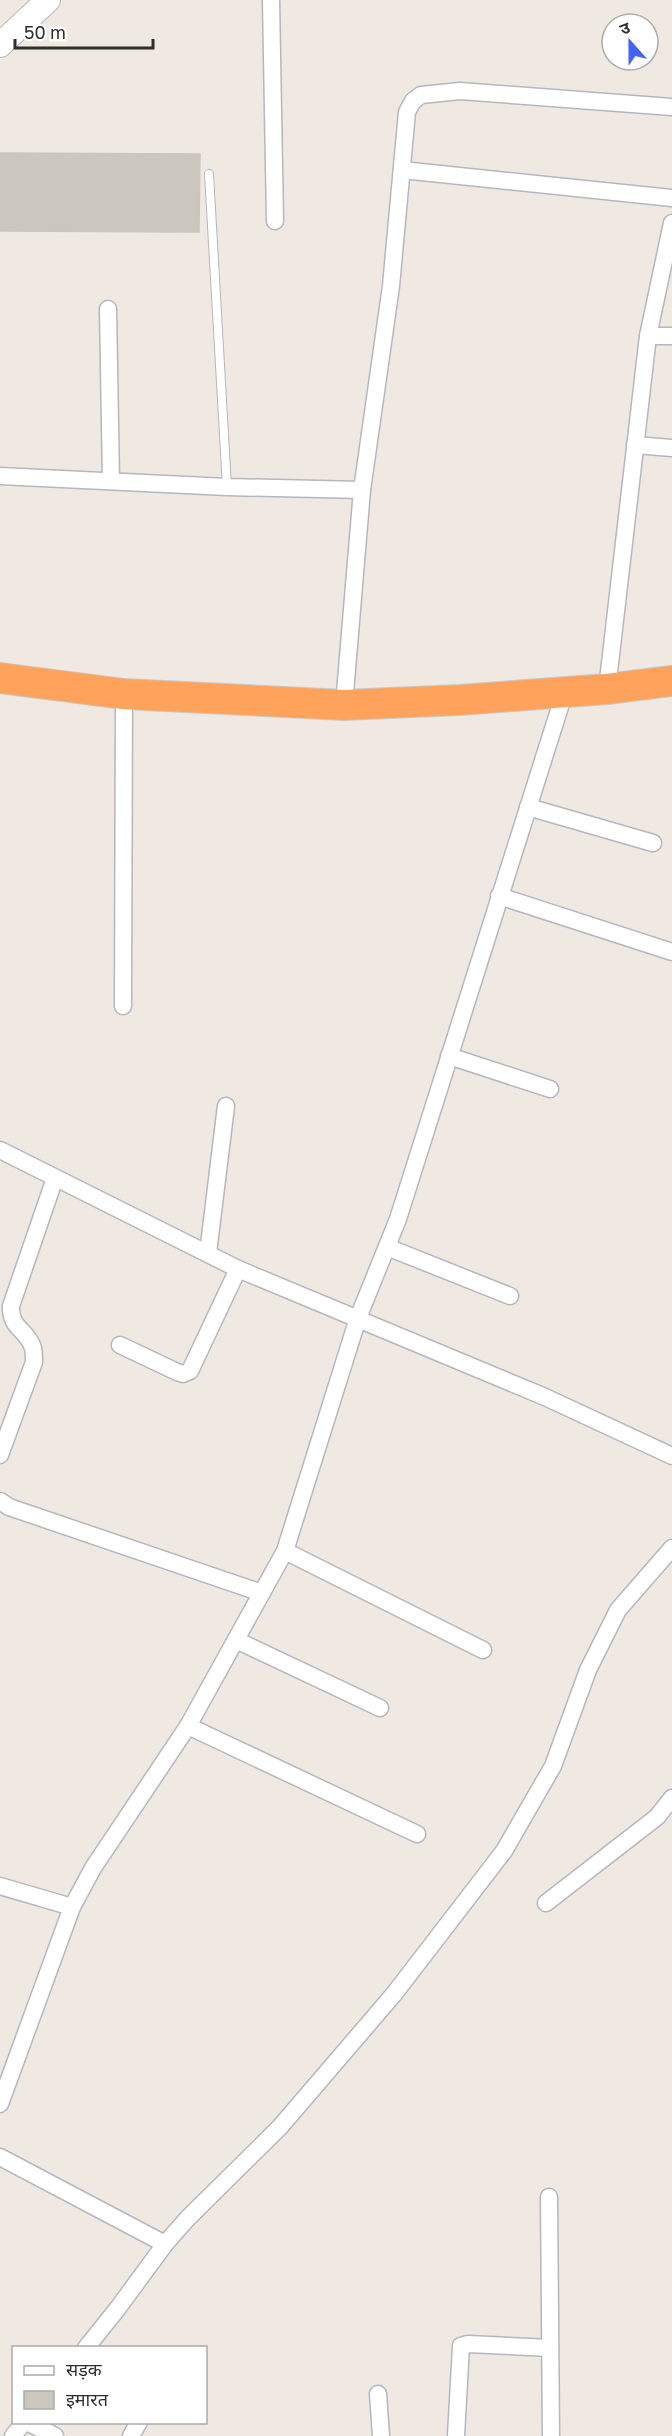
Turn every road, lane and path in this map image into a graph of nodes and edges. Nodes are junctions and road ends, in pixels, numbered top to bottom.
1 (48, 0) edge
2 (271, 0) edge
3 (0, 45) edge
4 (672, 107) edge
5 (402, 170) junction
6 (209, 174) dead end
7 (672, 198) edge
8 (275, 221) dead end
9 (672, 223) edge
10 (108, 309) dead end
11 (648, 336) junction
12 (672, 336) edge
13 (635, 445) junction
14 (672, 448) edge
15 (0, 476) edge
16 (111, 481) junction
17 (227, 487) junction
18 (362, 490) junction
19 (0, 678) edge
20 (672, 681) edge
21 (607, 688) junction
22 (565, 691) junction
23 (124, 694) junction
24 (344, 705) junction
25 (528, 807) junction
26 (653, 843) dead end
27 (499, 896) junction
28 (672, 952) edge
29 (123, 1006) dead end
30 (449, 1056) junction
31 (550, 1089) dead end
32 (226, 1106) dead end
33 (0, 1150) edge
34 (55, 1178) junction
35 (387, 1247) junction
36 (208, 1253) junction
37 (238, 1269) junction
38 (510, 1296) dead end
39 (358, 1318) junction
40 (120, 1345) dead end
41 (0, 1455) edge
42 (672, 1456) edge
43 (0, 1501) edge
44 (672, 1548) edge
45 (285, 1551) junction
46 (262, 1593) junction
47 (236, 1640) junction
48 (483, 1650) dead end
49 (380, 1708) dead end
50 (188, 1726) junction
51 (672, 1798) edge
52 (417, 1834) dead end
53 (0, 1886) edge
54 (546, 1903) dead end
55 (72, 1907) junction
56 (0, 2104) edge
57 (0, 2157) edge
58 (549, 2197) dead end
59 (165, 2244) junction
60 (88, 2346) edge
61 (550, 2348) junction
62 (378, 2394) dead end
63 (24, 2424) edge
64 (30, 2424) edge
65 (13, 2436) edge
66 (55, 2436) edge
67 (381, 2436) edge
68 (456, 2436) edge
69 (551, 2436) edge

1 - 3 street
2 - 8 street
4 - 5 street
5 - 7 street
5 - 18 street
6 - 17 lane
9 - 11 street
10 - 16 street
11 - 12 street
11 - 13 street
13 - 14 street
13 - 21 street
15 - 16 street
16 - 17 street
17 - 18 street
18 - 24 street
19 - 23 highway
20 - 21 highway
21 - 22 highway
22 - 24 highway
22 - 25 street
23 - 24 highway
23 - 29 street
25 - 26 street
25 - 27 street
27 - 28 street
27 - 30 street
30 - 31 street
30 - 35 street
32 - 36 street
33 - 34 street
34 - 36 street
34 - 41 street
35 - 38 street
35 - 39 street
36 - 37 street
37 - 39 street
37 - 40 street
39 - 42 street
39 - 45 street
43 - 46 street
44 - 59 street
45 - 46 street
45 - 48 street
46 - 47 street
47 - 49 street
47 - 50 street
50 - 52 street
50 - 55 street
51 - 54 street
53 - 55 street
55 - 56 street
57 - 59 street
58 - 61 street
59 - 60 street
61 - 68 street
61 - 69 street
62 - 67 street
63 - 65 street
64 - 66 street

